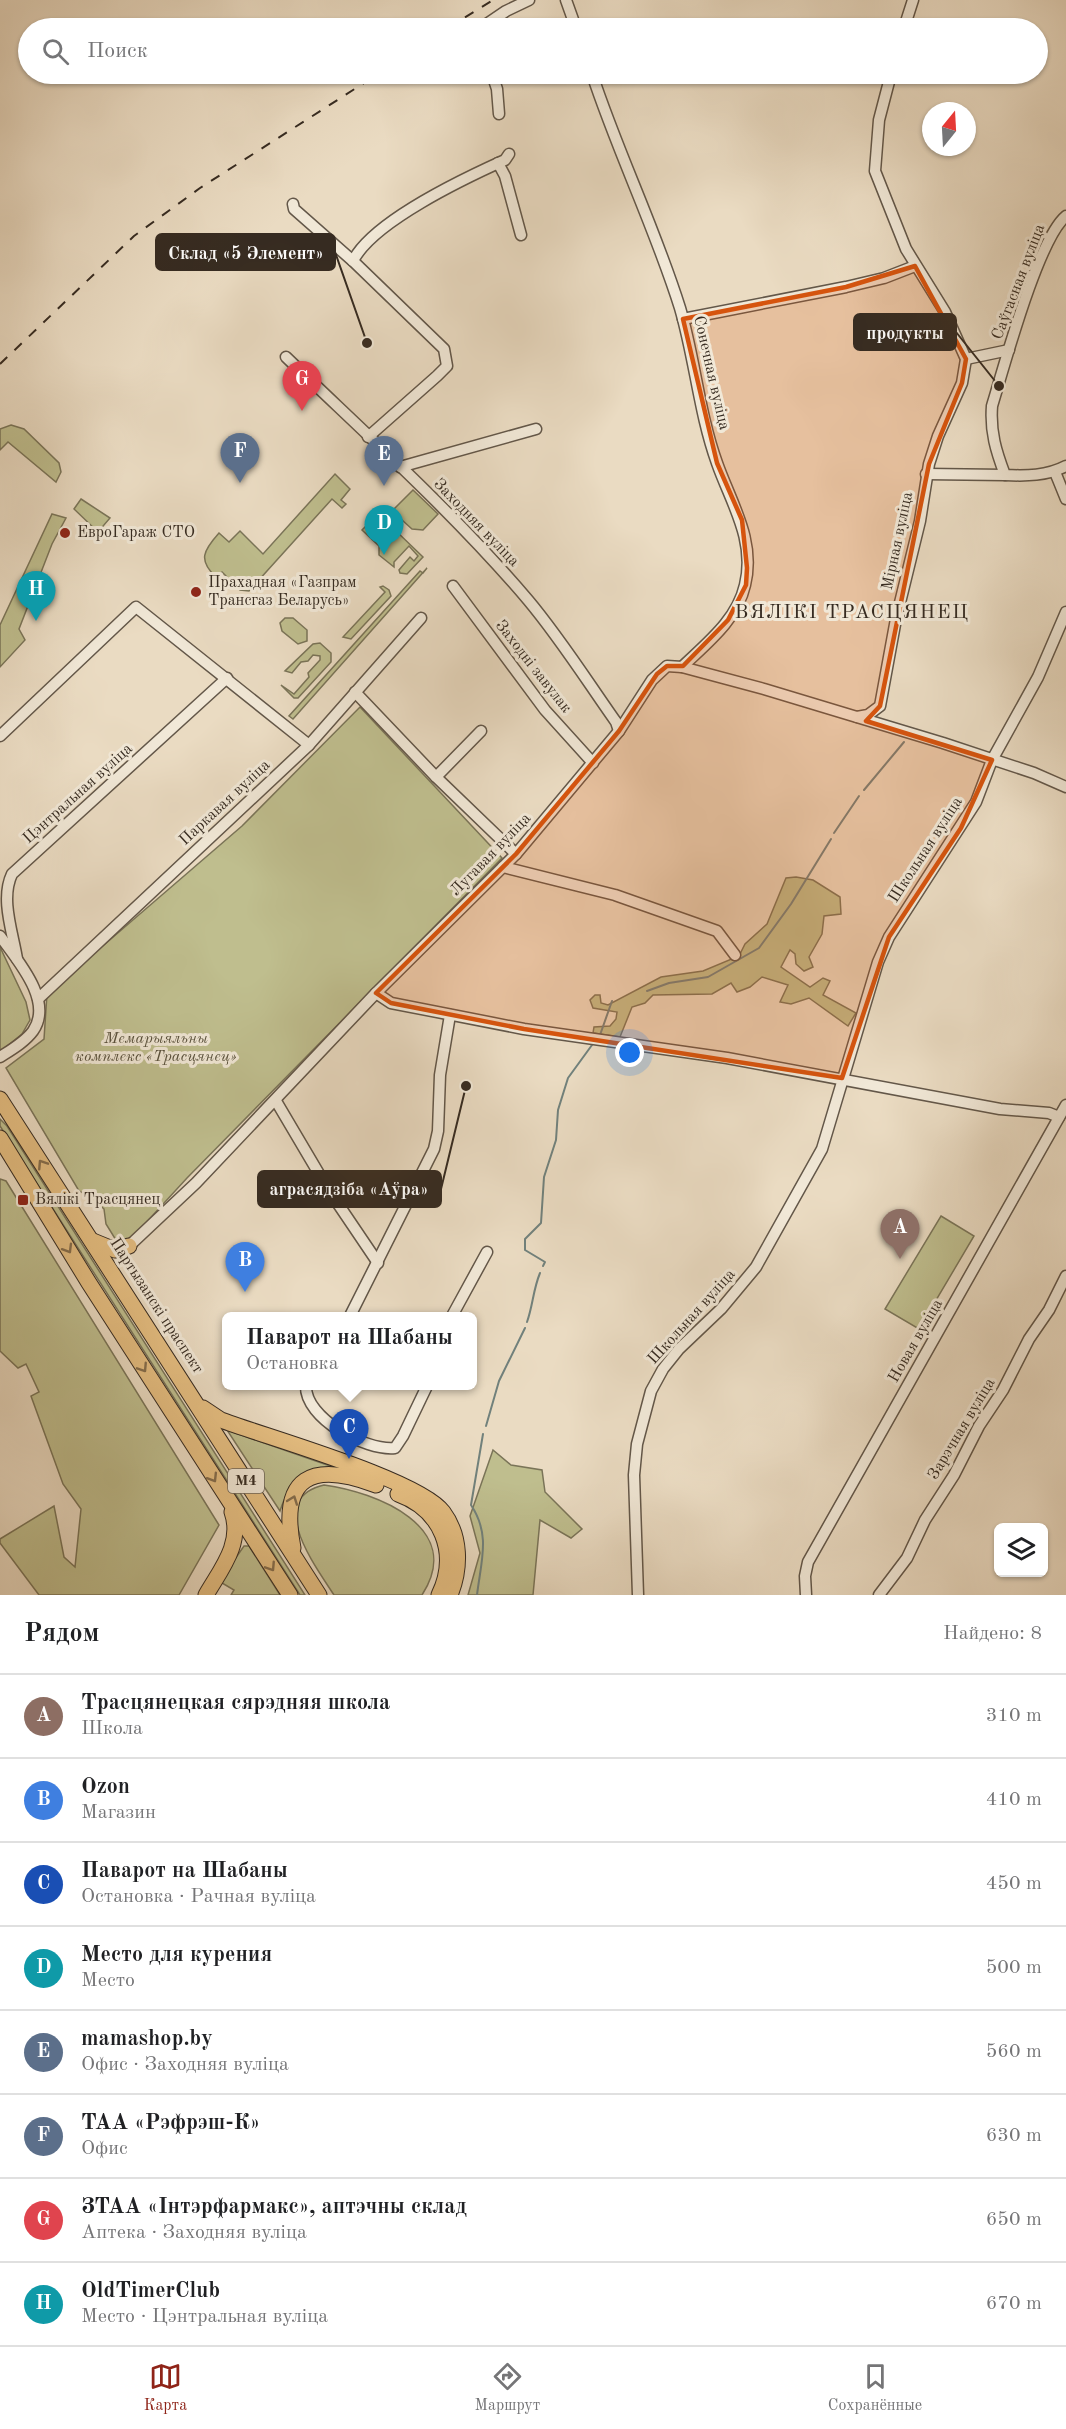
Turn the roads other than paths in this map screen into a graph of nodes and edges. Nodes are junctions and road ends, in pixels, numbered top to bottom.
1 (529, 0) edge
2 (566, 0) edge
3 (913, 0) edge
4 (496, 18) edge
5 (572, 18) edge
6 (907, 18) edge
7 (495, 84) edge
8 (596, 84) edge
9 (888, 84) edge
10 (499, 114) dead end
11 (509, 154) dead end
12 (498, 164) junction
13 (293, 204) dead end
14 (1066, 216) edge
15 (521, 235) dead end
16 (353, 261) junction
17 (915, 266) junction
18 (683, 319) junction
19 (1009, 350) junction
20 (286, 357) dead end
21 (966, 359) junction
22 (536, 429) dead end
23 (368, 437) junction
24 (1066, 466) edge
25 (400, 467) junction
26 (1055, 472) junction
27 (926, 474) junction
28 (1005, 475) junction
29 (1066, 499) edge
30 (453, 586) dead end
31 (1066, 612) edge
32 (421, 618) dead end
33 (682, 667) junction
34 (227, 678) junction
35 (355, 692) junction
36 (880, 706) junction
37 (854, 717) junction
38 (875, 724) junction
39 (481, 731) dead end
40 (619, 731) junction
41 (0, 736) edge
42 (309, 745) junction
43 (992, 760) junction
44 (593, 763) junction
45 (436, 777) junction
46 (1066, 787) edge
47 (516, 854) junction
48 (503, 867) junction
49 (0, 936) edge
50 (735, 955) dead end
51 (17, 959) junction
52 (376, 993) junction
53 (38, 999) junction
54 (450, 1015) junction
55 (0, 1058) edge
56 (842, 1078) junction
57 (0, 1099) edge
58 (276, 1101) junction
59 (1066, 1105) edge
60 (1059, 1117) junction
61 (0, 1138) edge
62 (92, 1240) junction
63 (129, 1246) junction
64 (487, 1252) dead end
65 (378, 1263) junction
66 (1066, 1276) edge
67 (120, 1283) junction
68 (353, 1312) edge
69 (455, 1312) edge
70 (306, 1390) edge
71 (425, 1390) edge
72 (197, 1404) junction
73 (229, 1503) junction
74 (295, 1557) junction
75 (206, 1595) edge
76 (290, 1595) edge
77 (319, 1595) edge
78 (439, 1595) edge
79 (450, 1595) edge
80 (638, 1595) edge
81 (806, 1595) edge
82 (879, 1595) edge

1 - 4 street
2 - 5 street
3 - 6 street
7 - 10 street
8 - 18 street, Сонечная вуліца
9 - 17 street
11 - 12 street
12 - 15 street
12 - 16 street
13 - 16 street
14 - 19 street, Саўгасная вуліца
16 - 23 street
17 - 18 street
17 - 21 street
18 - 33 street, Сонечная вуліца
19 - 21 street
19 - 28 street, Саўгасная вуліца
20 - 23 street, Заходняя вуліца
21 - 27 street, Мірная вуліца
22 - 25 street
23 - 25 street, Заходняя вуліца
24 - 26 street
25 - 40 street, Заходняя вуліца
26 - 28 street
26 - 29 street
27 - 28 street
27 - 36 street, Мірная вуліца
30 - 44 street, Заходні завулак
31 - 43 street, Школьная вуліца
32 - 35 street, Паркавая вуліца
33 - 37 street
33 - 40 street
34 - 41 street
34 - 42 street
34 - 51 street, Цэнтральная вуліца
35 - 42 street, Паркавая вуліца
35 - 45 street
36 - 37 street
36 - 38 street, Мірная вуліца
37 - 38 street
38 - 43 street
39 - 45 street
40 - 44 street, Лугавая вуліца
42 - 53 street, Паркавая вуліца
43 - 46 street
43 - 56 street, Школьная вуліца
44 - 47 street, Лугавая вуліца
45 - 47 street
47 - 48 street, Лугавая вуліца
48 - 50 street
48 - 52 street, Лугавая вуліца
49 - 51 street, Цэнтральная вуліца
51 - 53 street, Цэнтральная вуліца
52 - 54 street
52 - 58 street, Лугавая вуліца
53 - 55 street
54 - 56 street
54 - 65 street
56 - 60 street
56 - 80 street, Школьная вуліца
62 -> 57 highway, Партызанскі праспект / М4
58 - 63 street, Лугавая вуліца
58 - 65 street
59 - 60 street, Новая вуліца
60 - 81 street, Новая вуліца
61 -> 73 highway, М4
62 - 63 highway
62 - 67 highway, Партызанскі праспект / М4
63 - 67 highway
64 - 69 street
65 - 68 street
66 - 82 street, Зарэчная вуліца
67 - 72 highway, Партызанскі праспект / М4
70 - 71 street
72 - 74 highway, Партызанскі праспект / М4
72 - 79 highway
73 - 75 highway
73 -> 76 highway, М4
74 - 77 highway, Партызанскі праспект / М4
74 -> 78 highway

